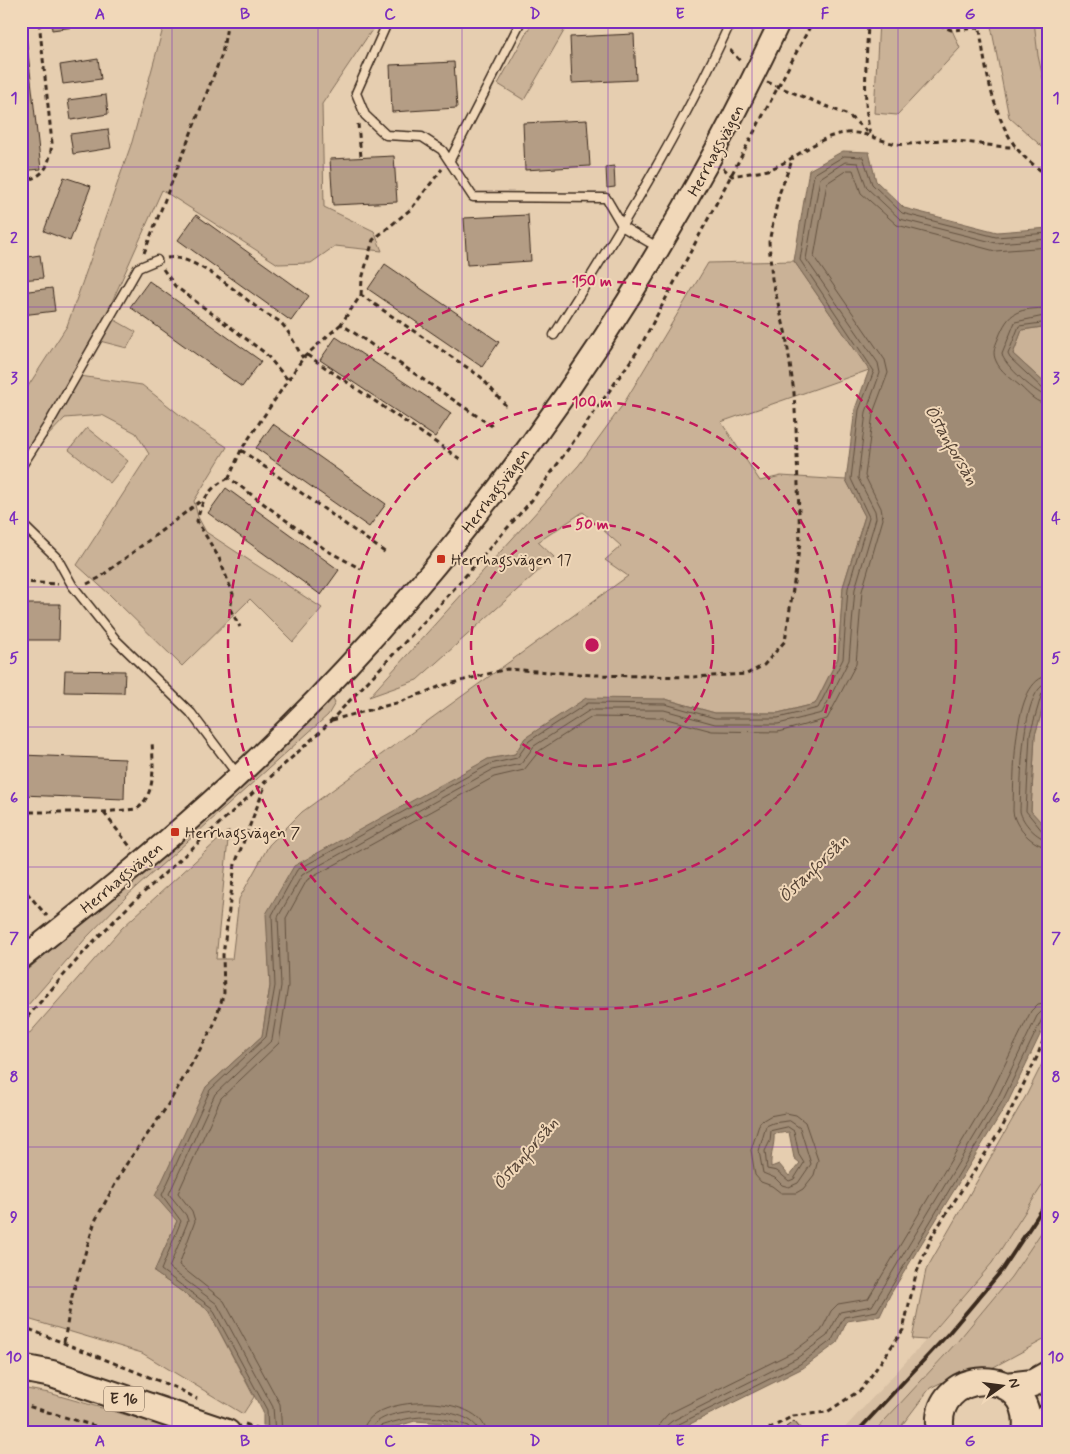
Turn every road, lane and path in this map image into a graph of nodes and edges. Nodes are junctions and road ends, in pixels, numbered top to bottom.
1 (39, 21) edge
2 (228, 21) edge
3 (388, 21) edge
4 (522, 21) edge
5 (731, 21) edge
6 (780, 21) edge
7 (868, 21) edge
8 (930, 21) edge
9 (979, 21) edge
10 (979, 28) junction
11 (722, 40) junction
12 (754, 77) junction
13 (362, 108) junction
14 (870, 134) junction
15 (1015, 147) junction
16 (361, 157) dead end
17 (793, 158) junction
18 (450, 160) junction
19 (732, 176) dead end
20 (1049, 177) edge
21 (21, 181) edge
22 (623, 227) junction
23 (660, 249) junction
24 (157, 260) junction
25 (138, 268) junction
26 (361, 295) junction
27 (341, 324) junction
28 (554, 335) dead end
29 (307, 355) junction
30 (303, 358) junction
31 (288, 380) junction
32 (507, 407) dead end
33 (492, 426) dead end
34 (241, 450) junction
35 (463, 461) dead end
36 (21, 467) edge
37 (229, 478) junction
38 (202, 500) junction
39 (21, 523) edge
40 (386, 553) dead end
41 (361, 569) dead end
42 (21, 582) edge
43 (72, 585) junction
44 (240, 627) dead end
45 (331, 721) dead end
46 (152, 741) dead end
47 (238, 775) junction
48 (266, 784) dead end
49 (241, 806) dead end
50 (21, 812) edge
51 (103, 812) junction
52 (141, 861) junction
53 (21, 886) edge
54 (58, 929) junction
55 (21, 959) edge
56 (21, 1024) edge
57 (1049, 1025) edge
58 (21, 1326) edge
59 (64, 1342) junction
60 (21, 1368) edge
61 (1049, 1374) edge
62 (1006, 1386) junction
63 (203, 1403) dead end
64 (21, 1404) edge
65 (1049, 1417) edge
66 (942, 1421) edge
67 (239, 1429) edge
68 (118, 1433) edge
69 (270, 1433) edge
70 (761, 1433) edge
71 (921, 1433) edge
72 (1026, 1433) edge
73 (1035, 1433) edge

1 - 21 path
2 - 25 path
3 - 13 lane
4 - 18 lane
5 - 11 lane
6 - 12 street, Herrhagsvägen
7 - 14 path
8 - 10 path
9 - 10 path
10 - 15 path
11 - 12 path
11 - 22 lane
12 - 14 path
12 - 23 street, Herrhagsvägen
13 - 16 path
13 - 18 lane
14 - 15 path
14 - 17 path
15 - 20 path
17 - 19 path
17 - 45 path
18 - 22 lane
18 - 26 path
22 - 23 lane
22 - 28 lane
23 - 47 street, Herrhagsvägen
24 - 25 lane
24 - 30 path
24 - 31 path
25 - 36 lane
26 - 27 path
26 - 32 path
27 - 29 path
27 - 33 path
29 - 30 path
29 - 35 path
30 - 31 path
31 - 34 path
34 - 37 path
34 - 40 path
37 - 38 path
37 - 41 path
38 - 43 path
38 - 44 path
39 - 43 lane
42 - 43 path
43 - 47 lane
46 - 51 path
47 - 52 street, Herrhagsvägen
48 - 59 path
49 - 56 path
50 - 51 path
51 - 52 path
52 - 54 street, Herrhagsvägen
53 - 54 path
54 - 55 street, Herrhagsvägen
57 - 70 path
58 - 59 path
59 - 63 path
60 - 67 highway, E 16
61 - 62 highway
62 - 66 highway
62 - 72 highway
64 - 68 path
65 - 73 highway
66 - 71 highway
67 - 69 path

